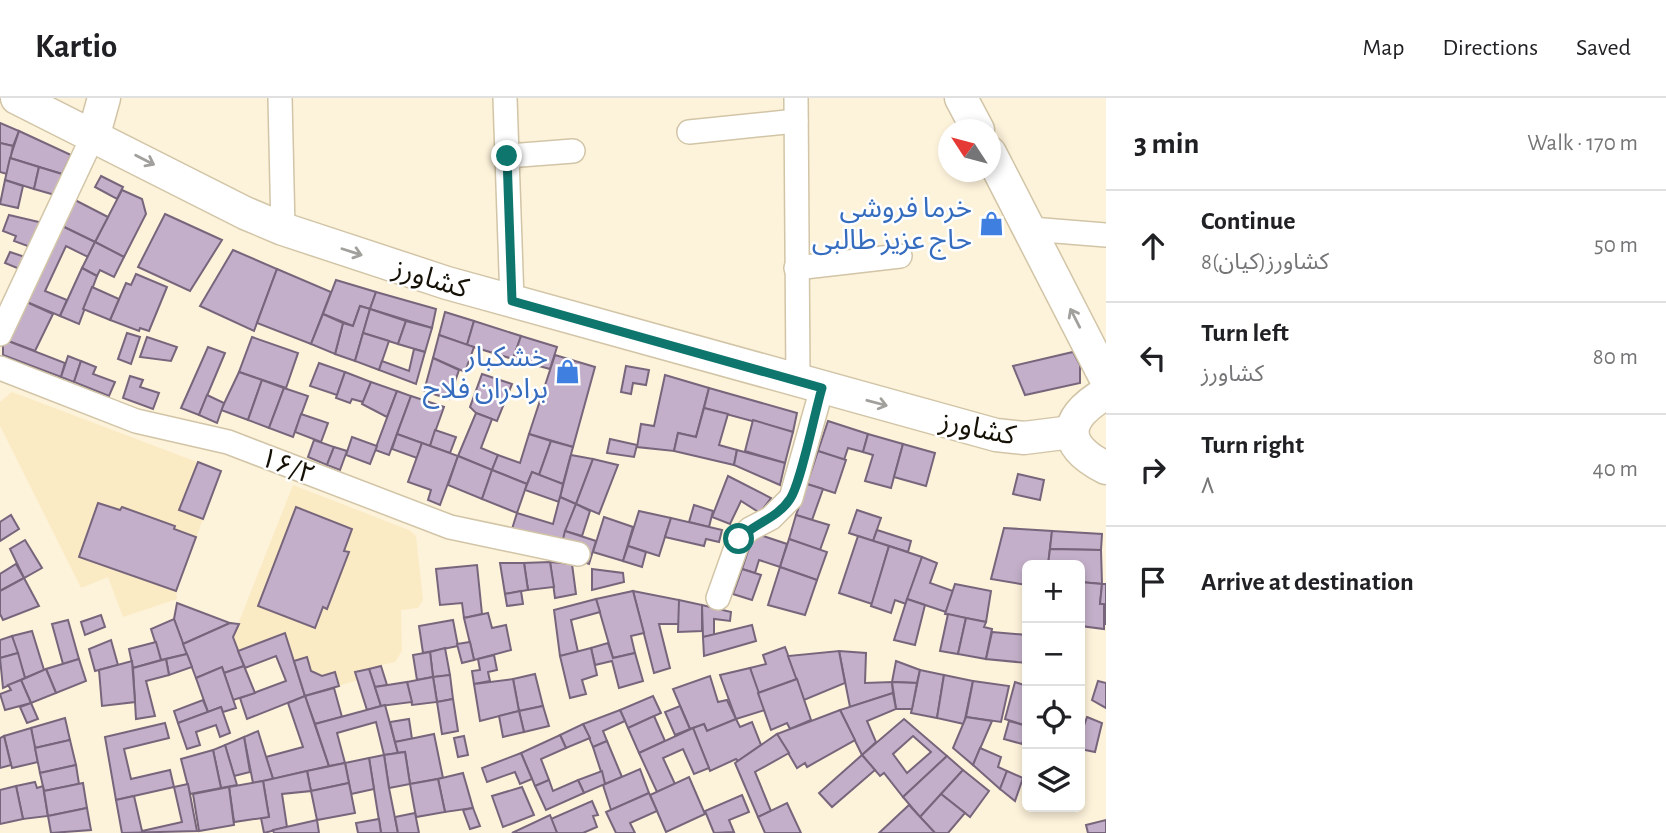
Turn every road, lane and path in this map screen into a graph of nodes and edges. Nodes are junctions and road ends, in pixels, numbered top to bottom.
1 (17, 98) edge
2 (104, 98) edge
3 (280, 98) edge
4 (505, 98) edge
5 (961, 98) edge
6 (796, 110) edge
7 (972, 119) edge
8 (689, 132) dead end
9 (94, 134) junction
10 (573, 151) dead end
11 (507, 156) junction
12 (1001, 173) edge
13 (283, 229) junction
14 (1031, 229) junction
15 (1106, 235) edge
16 (900, 256) dead end
17 (796, 268) junction
18 (512, 301) junction
19 (0, 334) edge
20 (0, 368) edge
21 (1106, 379) edge
22 (810, 384) junction
23 (1106, 393) edge
24 (1072, 432) junction
25 (1106, 468) edge
26 (578, 554) dead end
27 (718, 598) dead end

1 - 9 street, کشاورز
2 - 9 street
3 - 13 street
4 - 11 street
5 - 7 street
6 - 8 street
6 - 17 street
9 -> 13 street, کشاورز
9 - 19 street
10 - 11 street
11 - 18 street
12 - 14 street
13 -> 18 street, کشاورز
14 - 15 street
21 -> 14 street
16 - 17 street
17 - 22 street
18 - 22 street, کشاورز
20 - 26 street, ۱۶/۲
22 -> 24 street, کشاورز
22 - 27 street
23 - 24 street
24 - 25 street

